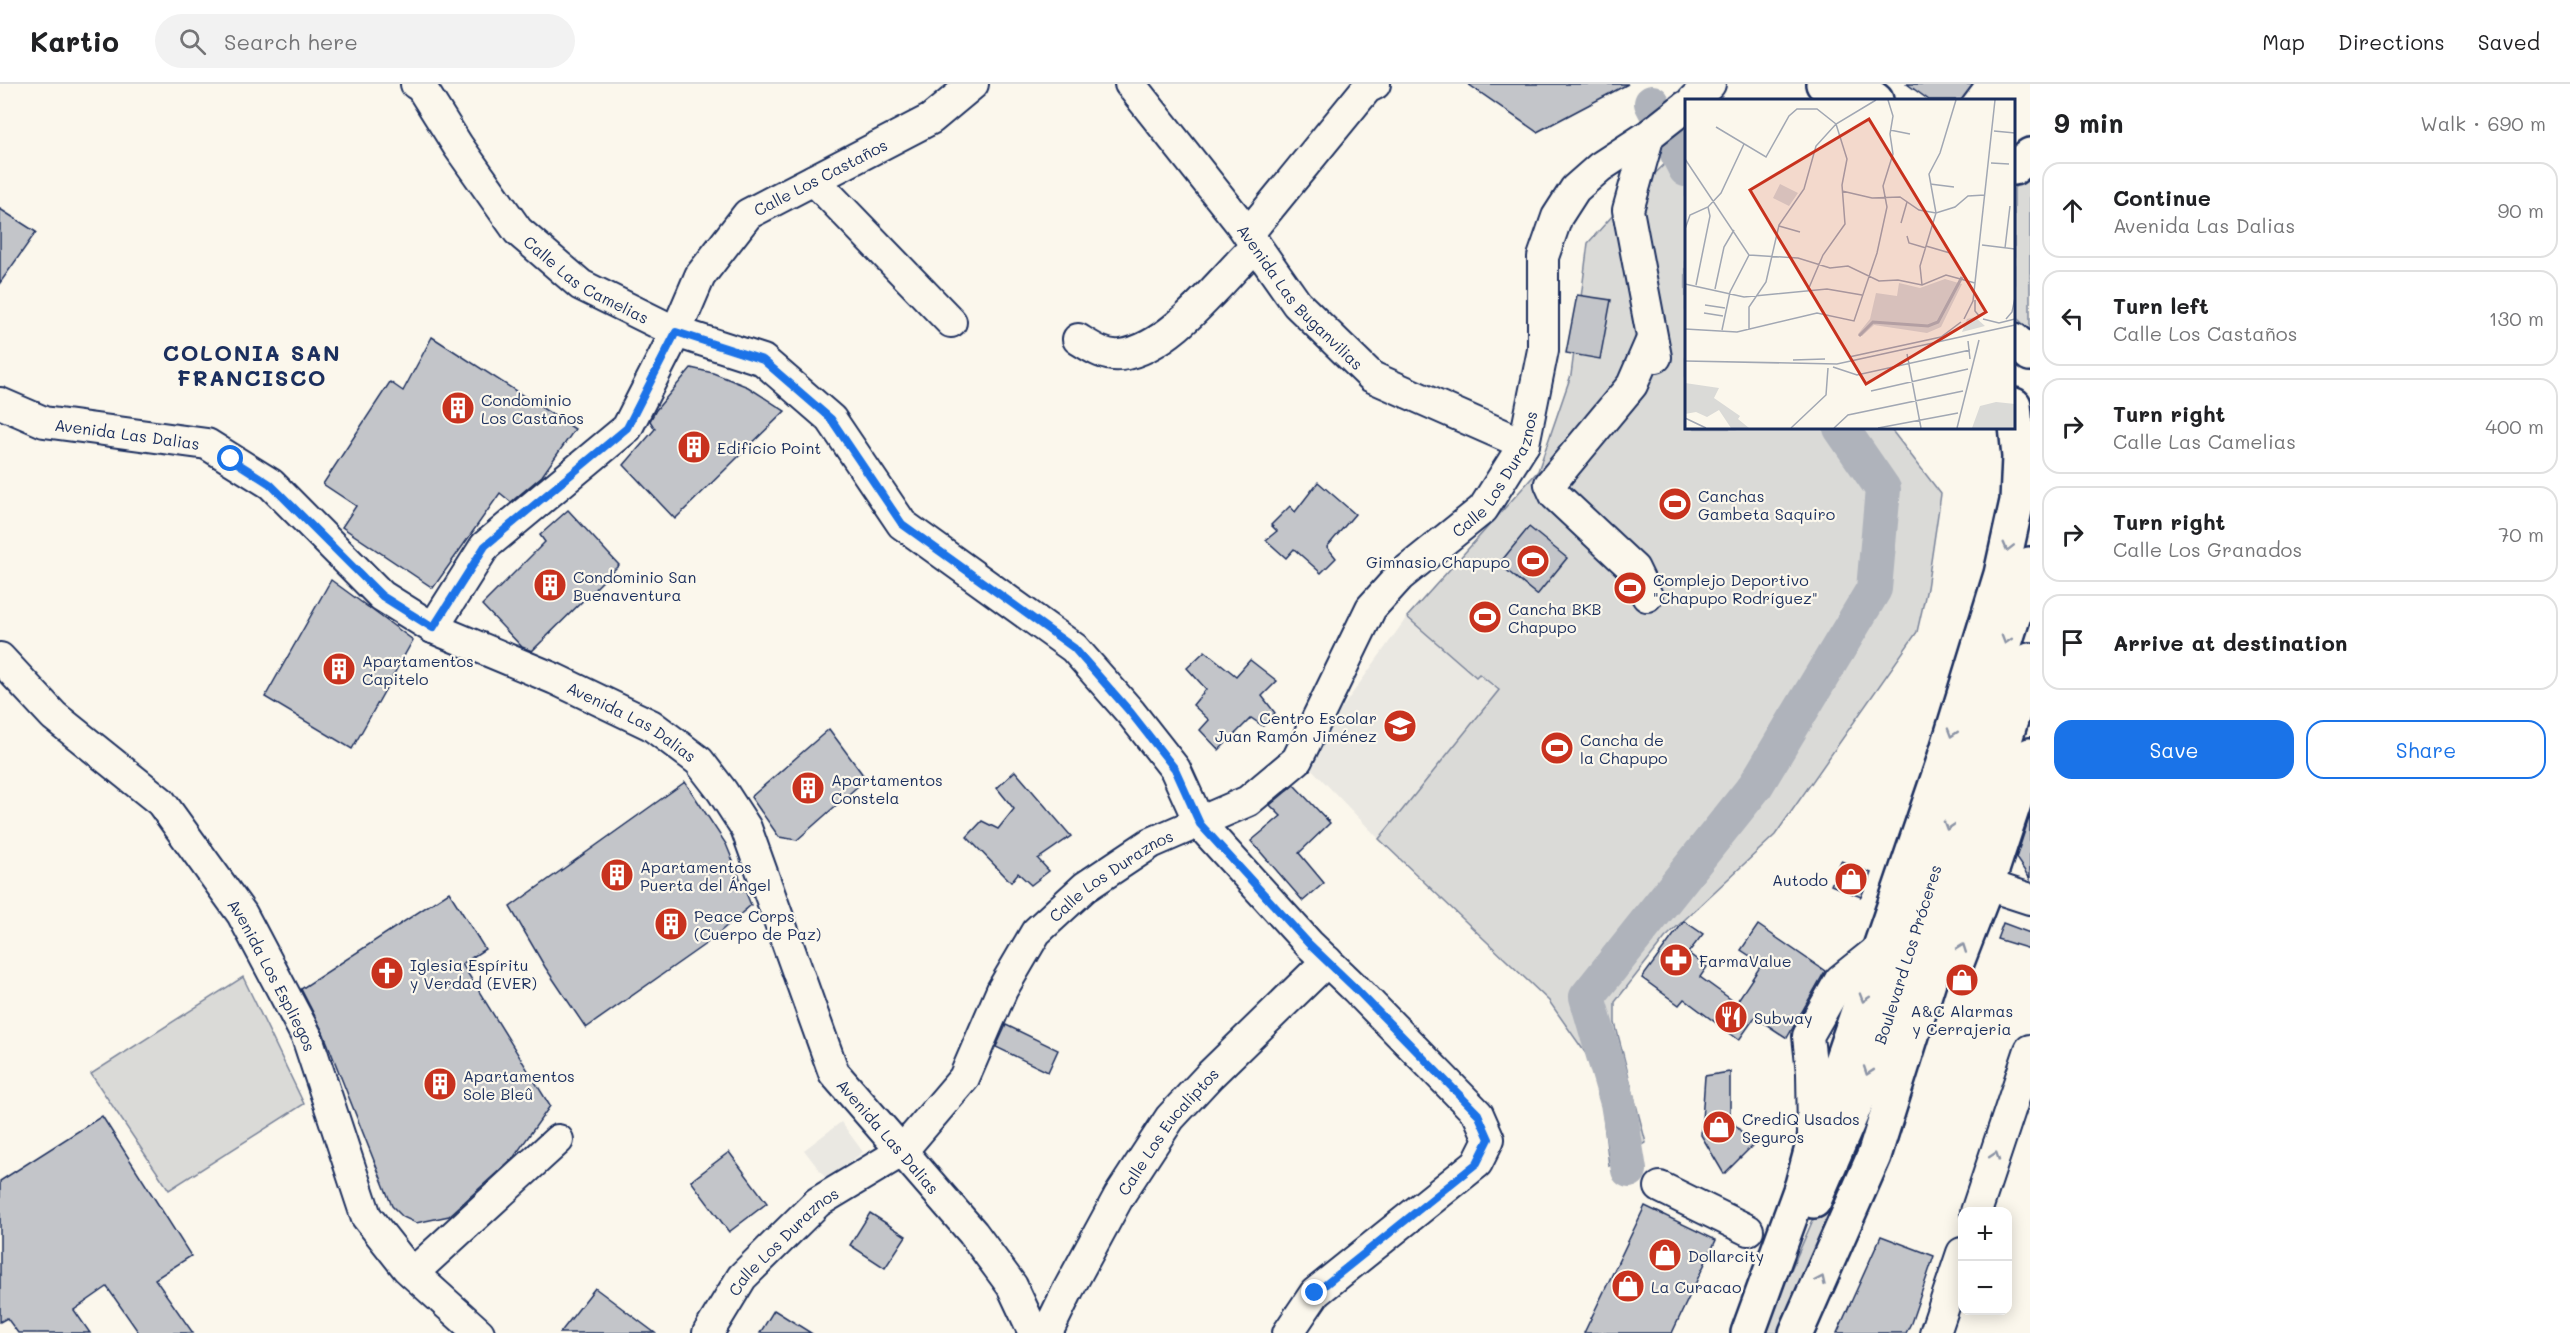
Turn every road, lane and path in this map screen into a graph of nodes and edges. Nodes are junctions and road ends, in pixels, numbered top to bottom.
1 (416, 84) edge
2 (973, 84) edge
3 (1130, 84) edge
4 (1375, 84) edge
5 (1710, 84) edge
6 (1823, 84) edge
7 (1855, 84) edge
8 (1694, 99) edge
9 (1843, 99) edge
10 (1875, 99) edge
11 (1685, 107) edge
12 (1649, 135) junction
13 (2030, 154) edge
14 (2015, 158) edge
15 (2015, 166) edge
16 (814, 180) junction
17 (1252, 240) junction
18 (951, 322) dead end
19 (676, 332) junction
20 (1078, 339) dead end
21 (1652, 339) junction
22 (2015, 342) edge
23 (2030, 354) edge
24 (1659, 371) dead end
25 (0, 403) edge
26 (2015, 422) edge
27 (1524, 444) junction
28 (2030, 470) edge
29 (2017, 501) junction
30 (2030, 564) edge
31 (1647, 596) dead end
32 (433, 628) junction
33 (0, 658) edge
34 (2030, 660) edge
35 (2030, 755) edge
36 (1200, 824) junction
37 (1987, 885) junction
38 (2030, 899) edge
39 (1893, 952) junction
40 (1326, 961) junction
41 (2030, 1050) edge
42 (558, 1140) dead end
43 (902, 1152) junction
44 (1874, 1156) junction
45 (1660, 1187) dead end
46 (1978, 1207) edge
47 (1748, 1230) dead end
48 (1959, 1261) edge
49 (413, 1273) junction
50 (1053, 1321) edge
51 (1029, 1322) edge
52 (479, 1333) edge
53 (708, 1333) edge
54 (1288, 1333) edge
55 (1748, 1333) edge
56 (1753, 1333) edge
57 (1796, 1333) edge
58 (1935, 1333) edge

1 - 19 street, Calle Las Camelias
2 - 16 street, Calle Los Castaños
3 - 17 street, Avenida Las Buganvilias
4 - 17 street
5 - 8 street
6 - 9 main road
7 - 10 main road
11 - 12 street, Calle Los Duraznos
12 - 21 street
12 - 27 street, Calle Los Duraznos
13 - 14 main road
13 - 15 main road
16 - 18 street
16 - 19 street, Calle Los Castaños
17 - 20 street
17 - 27 street, Avenida Las Buganvilias
19 - 32 street, Calle Los Castaños
19 - 36 street, Calle Las Camelias
21 - 24 street
21 - 31 street
22 - 23 main road
25 - 32 street, Avenida Las Dalias
26 - 29 main road
27 - 36 street, Calle Los Duraznos
28 - 29 main road
29 -> 39 main road
30 -> 39 main road, Boulevard Los Próceres
32 - 43 street, Avenida Las Dalias
33 - 49 street, Avenida Los Espliegos
34 - 44 main road, Boulevard Los Próceres
35 - 37 main road
36 - 40 street, Calle Las Camelias
36 - 43 street, Calle Los Duraznos
37 - 38 street
44 -> 37 main road
39 - 55 main road
39 -> 56 main road, Boulevard Los Próceres
40 - 50 street, Calle Los Eucaliptos
40 - 54 street, Calle Las Camelias
46 -> 41 street
42 - 49 street
43 - 51 street, Avenida Las Dalias
43 - 53 street, Calle Los Duraznos
57 -> 44 main road, Boulevard Los Próceres
45 - 47 street
48 - 58 street
49 - 52 street, Avenida Los Espliegos
50 - 51 street, Avenida Las Dalias

